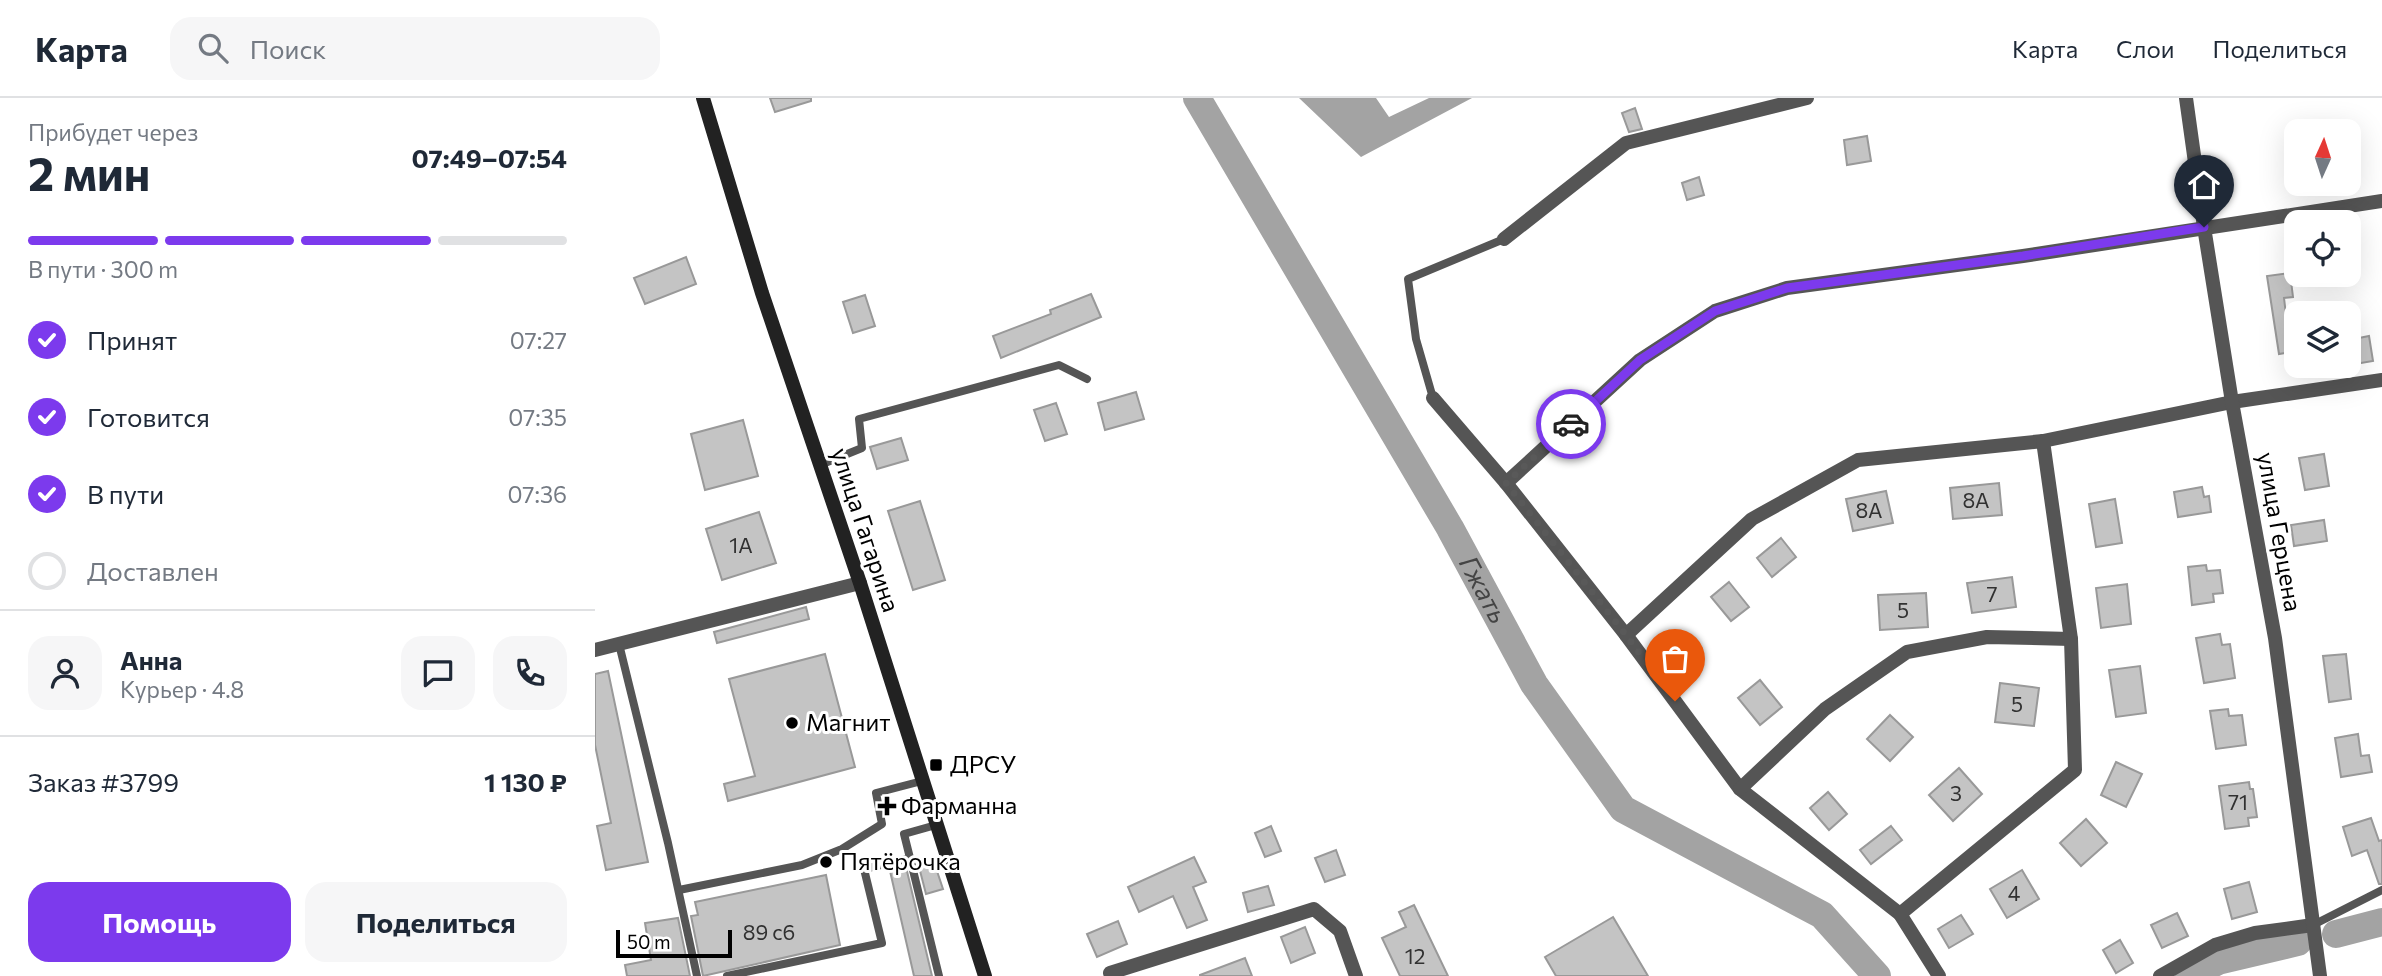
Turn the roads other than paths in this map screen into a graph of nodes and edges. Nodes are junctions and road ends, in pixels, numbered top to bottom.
1 (703, 98) edge
2 (1807, 98) edge
3 (2186, 98) edge
4 (2382, 201) edge
5 (2204, 227) junction
6 (1504, 239) joint
7 (1087, 379) dead end
8 (2382, 380) edge
9 (1433, 398) joint
10 (2232, 402) junction
11 (2043, 442) junction
12 (820, 465) junction
13 (1506, 483) junction
14 (860, 583) junction
15 (1626, 635) junction
16 (2071, 639) junction
17 (619, 644) junction
18 (595, 650) edge
19 (922, 781) junction
20 (1740, 789) junction
21 (936, 825) junction
22 (910, 858) junction
23 (679, 890) junction
24 (2382, 890) edge
25 (1900, 914) junction
26 (2313, 925) junction
27 (1110, 973) dead end
28 (697, 976) edge
29 (727, 976) edge
30 (939, 976) edge
31 (985, 976) edge
32 (1356, 976) edge
33 (1939, 976) edge
34 (2160, 976) edge
35 (2320, 976) edge

1 - 12 main road, улица Гагарина
2 - 6 street
3 - 5 street, улица Герцена
4 - 5 street
5 - 10 street, улица Герцена
5 - 13 street
6 - 9 lane
7 - 12 lane
8 - 10 street
9 - 13 street
10 - 11 street
10 - 26 street, улица Герцена
11 - 15 street
11 - 16 street
12 - 14 main road, улица Гагарина
13 - 15 street
14 - 17 street
14 - 19 main road, улица Гагарина
15 - 20 street
16 - 20 street
16 - 25 street
17 - 18 street
17 - 23 lane
19 - 21 main road, улица Гагарина
19 - 23 lane
20 - 25 street
21 - 22 lane
21 - 31 main road, улица Гагарина
22 - 29 lane
22 - 30 lane
23 - 28 lane
24 - 26 lane
25 - 33 street
26 - 34 street
26 - 35 street, улица Герцена
27 - 32 street

